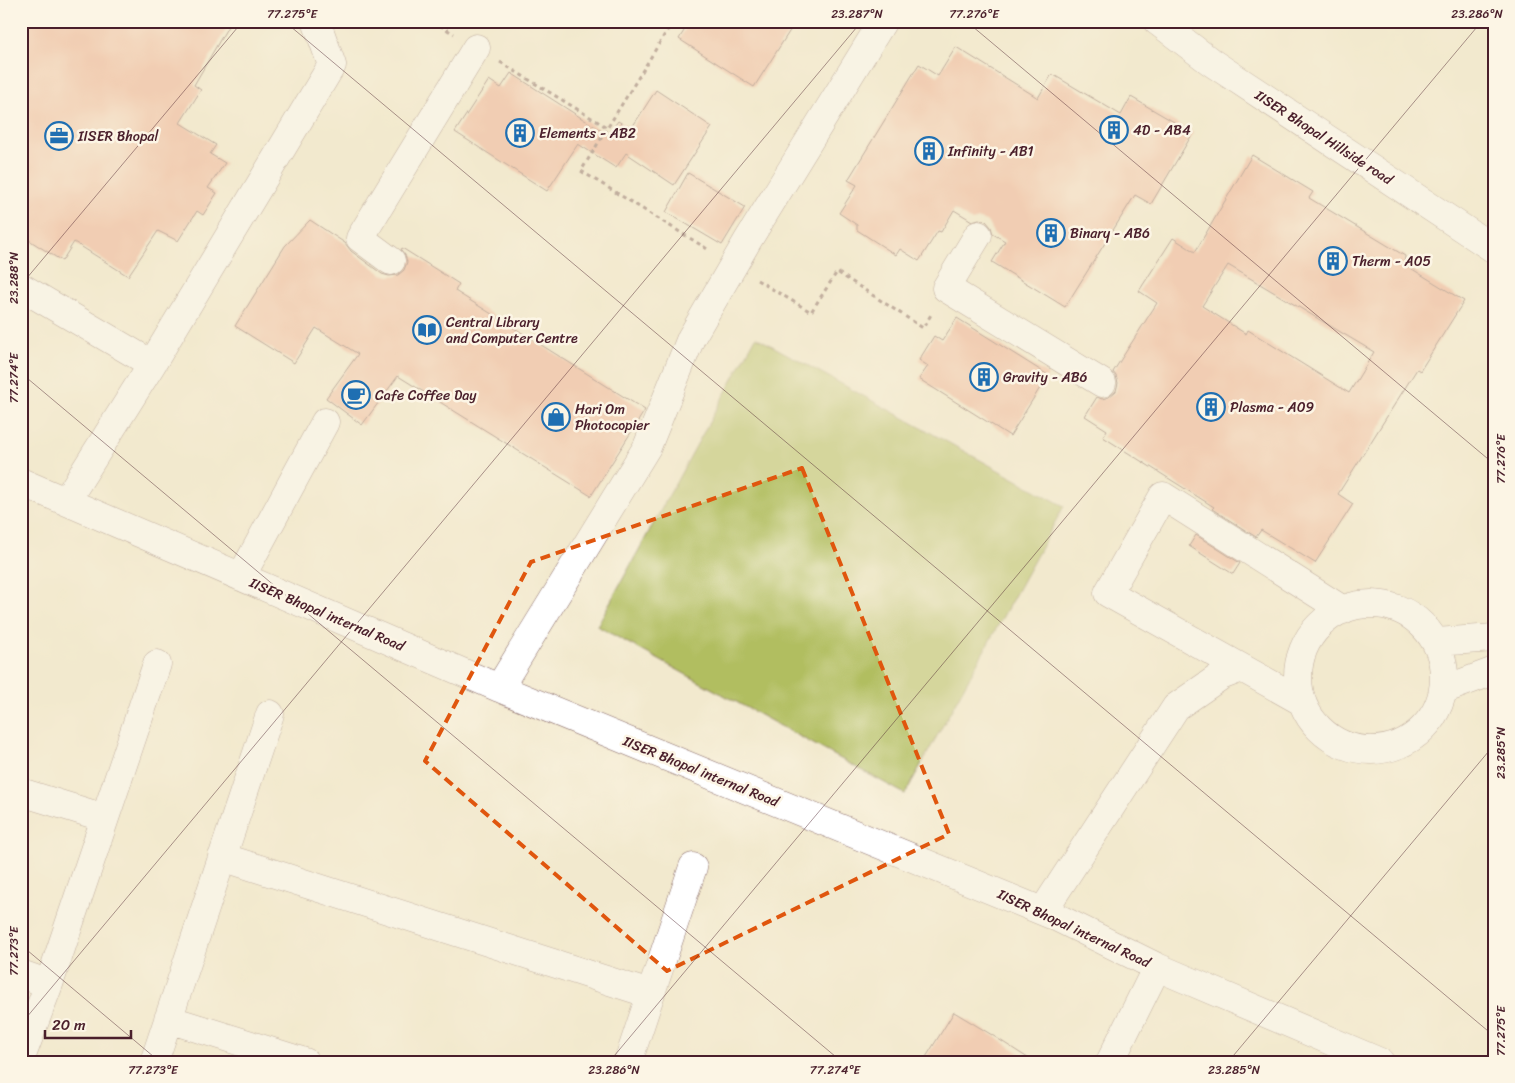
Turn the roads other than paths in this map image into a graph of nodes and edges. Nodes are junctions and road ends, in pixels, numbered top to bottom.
1 (316, 21) edge
2 (883, 21) edge
3 (1157, 21) edge
4 (476, 48) road end
5 (978, 234) dead end
6 (1494, 249) edge
7 (391, 261) dead end
8 (21, 287) edge
9 (152, 364) junction
10 (1102, 383) dead end
11 (325, 422) dead end
12 (21, 482) edge
13 (66, 501) junction
14 (241, 577) junction
15 (1343, 610) junction
16 (1494, 638) edge
17 (1436, 642) junction
18 (157, 664) dead end
19 (1242, 668) junction
20 (1494, 671) edge
21 (499, 688) junction
22 (1443, 690) junction
23 (1301, 700) junction
24 (270, 714) dead end
25 (21, 792) edge
26 (105, 818) junction
27 (222, 857) junction
28 (693, 866) dead end
29 (1043, 911) junction
30 (1157, 967) junction
31 (21, 974) edge
32 (49, 984) junction
33 (650, 994) junction
34 (168, 1019) junction
35 (21, 1058) edge
36 (154, 1062) edge
37 (305, 1062) edge
38 (628, 1062) edge
39 (1110, 1062) edge
40 (1380, 1062) edge

1 - 9 street
2 - 21 street
3 - 6 street, IISER Bhopal Hillside road
4 - 7 street
5 - 10 street
8 - 9 street
9 - 13 street
11 - 14 street
12 - 13 street, IISER Bhopal internal Road
13 - 14 street, IISER Bhopal internal Road
14 - 21 street, IISER Bhopal internal Road
15 - 17 street
15 - 19 street
15 - 23 street
16 - 17 street
17 - 22 street
18 - 26 street
19 - 23 street
19 - 29 street
20 - 22 street
21 - 29 street, IISER Bhopal internal Road
22 - 23 street
24 - 27 street
25 - 26 street
26 - 32 street
27 - 33 street
27 - 34 street
28 - 33 street
29 - 30 street, IISER Bhopal internal Road
30 - 39 street
30 - 40 street, IISER Bhopal internal Road
31 - 32 street
32 - 35 street
33 - 38 street
34 - 36 street
34 - 37 street

